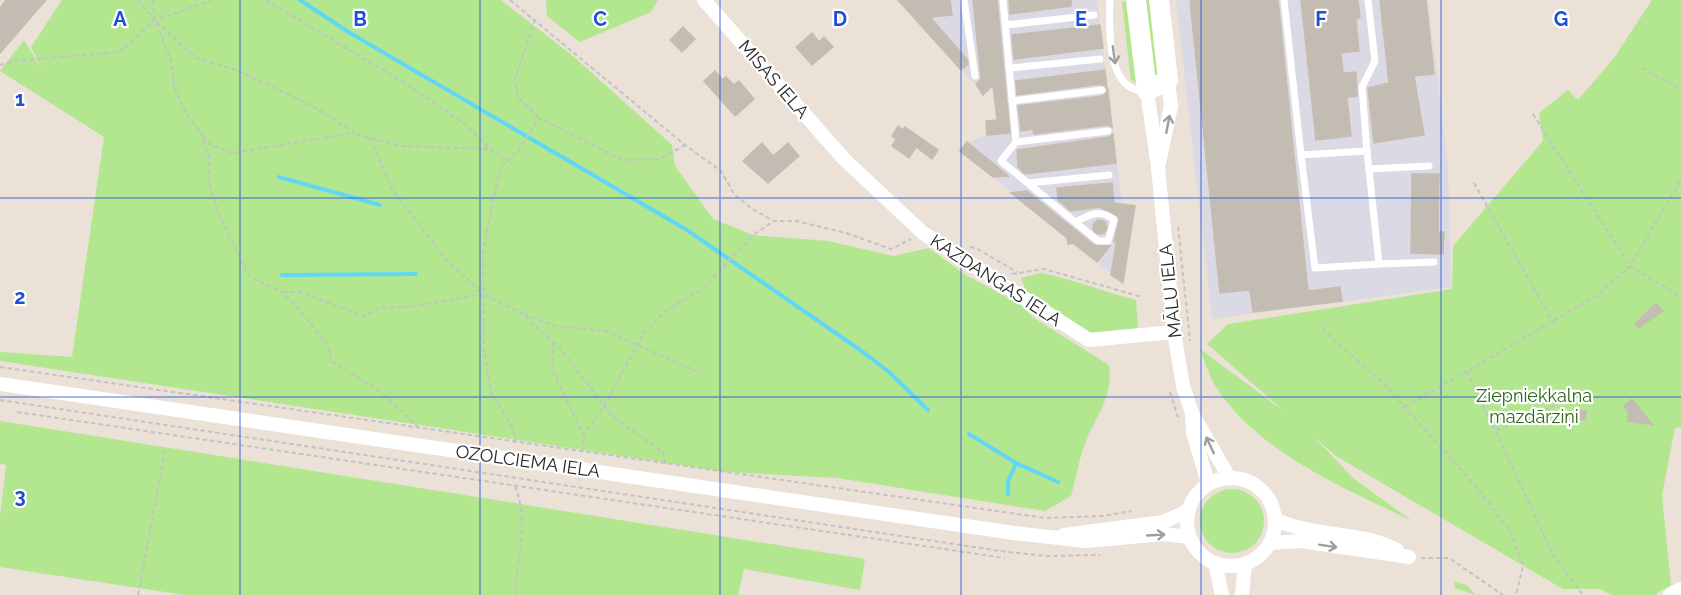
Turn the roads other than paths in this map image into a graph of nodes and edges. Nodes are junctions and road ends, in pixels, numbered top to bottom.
1 (704, 0) edge
2 (964, 0) edge
3 (1004, 0) edge
4 (1110, 0) edge
5 (1137, 0) edge
6 (1159, 0) edge
7 (1284, 0) edge
8 (1368, 0) edge
9 (1094, 15) dead end
10 (1006, 25) junction
11 (1100, 59) dead end
12 (1010, 68) junction
13 (975, 76) dead end
14 (1168, 80) junction
15 (1102, 90) dead end
16 (1147, 91) junction
17 (1012, 101) junction
18 (1108, 131) dead end
19 (1016, 142) junction
20 (1366, 151) junction
21 (1301, 154) junction
22 (844, 159) joint
23 (1429, 166) dead end
24 (1158, 168) junction
25 (1369, 169) junction
26 (1109, 175) dead end
27 (1028, 183) junction
28 (1075, 222) junction
29 (1434, 262) dead end
30 (1379, 264) junction
31 (1174, 332) junction
32 (0, 384) edge
33 (1192, 413) junction
34 (1229, 477) junction
35 (1208, 483) junction
36 (1188, 511) junction
37 (1276, 520) junction
38 (1190, 537) junction
39 (1056, 538) junction
40 (1270, 543) junction
41 (1215, 563) junction
42 (1245, 564) junction
43 (1681, 589) edge
44 (1222, 595) edge
45 (1242, 595) edge
46 (1670, 595) edge

1 - 22 street, MISAS IELA
2 - 13 lane
3 - 10 lane
4 -> 16 lane
5 - 16 street, MĀLU IELA
6 - 14 street, MĀLU IELA
7 - 21 lane
8 - 20 lane
9 - 10 lane
10 - 12 lane
11 - 12 lane
12 - 17 lane
14 - 16 street
24 -> 14 street, MĀLU IELA
15 - 17 lane
16 - 24 street, MĀLU IELA
17 - 19 lane
18 - 19 lane
19 - 27 lane
20 - 21 lane
20 - 25 lane
21 - 30 lane
22 - 31 street, KAZDANGAS IELA
23 - 25 lane
24 - 31 street, MĀLU IELA
25 - 30 lane
26 - 27 lane
27 - 28 lane
28 - 28 lane
29 - 30 lane
31 - 33 street, MĀLU IELA
32 - 39 street, OZOLCIEMA IELA
34 -> 33 street, MĀLU IELA
33 - 35 street, MĀLU IELA
34 - 35 street
34 - 37 street
35 - 36 street
36 - 38 street
36 - 39 street, OZOLCIEMA IELA
37 - 40 street
40 -> 37 street
39 -> 38 street, OZOLCIEMA IELA
38 - 41 street
40 - 42 street
41 - 42 street
41 - 44 street
42 - 45 street
43 - 46 street

